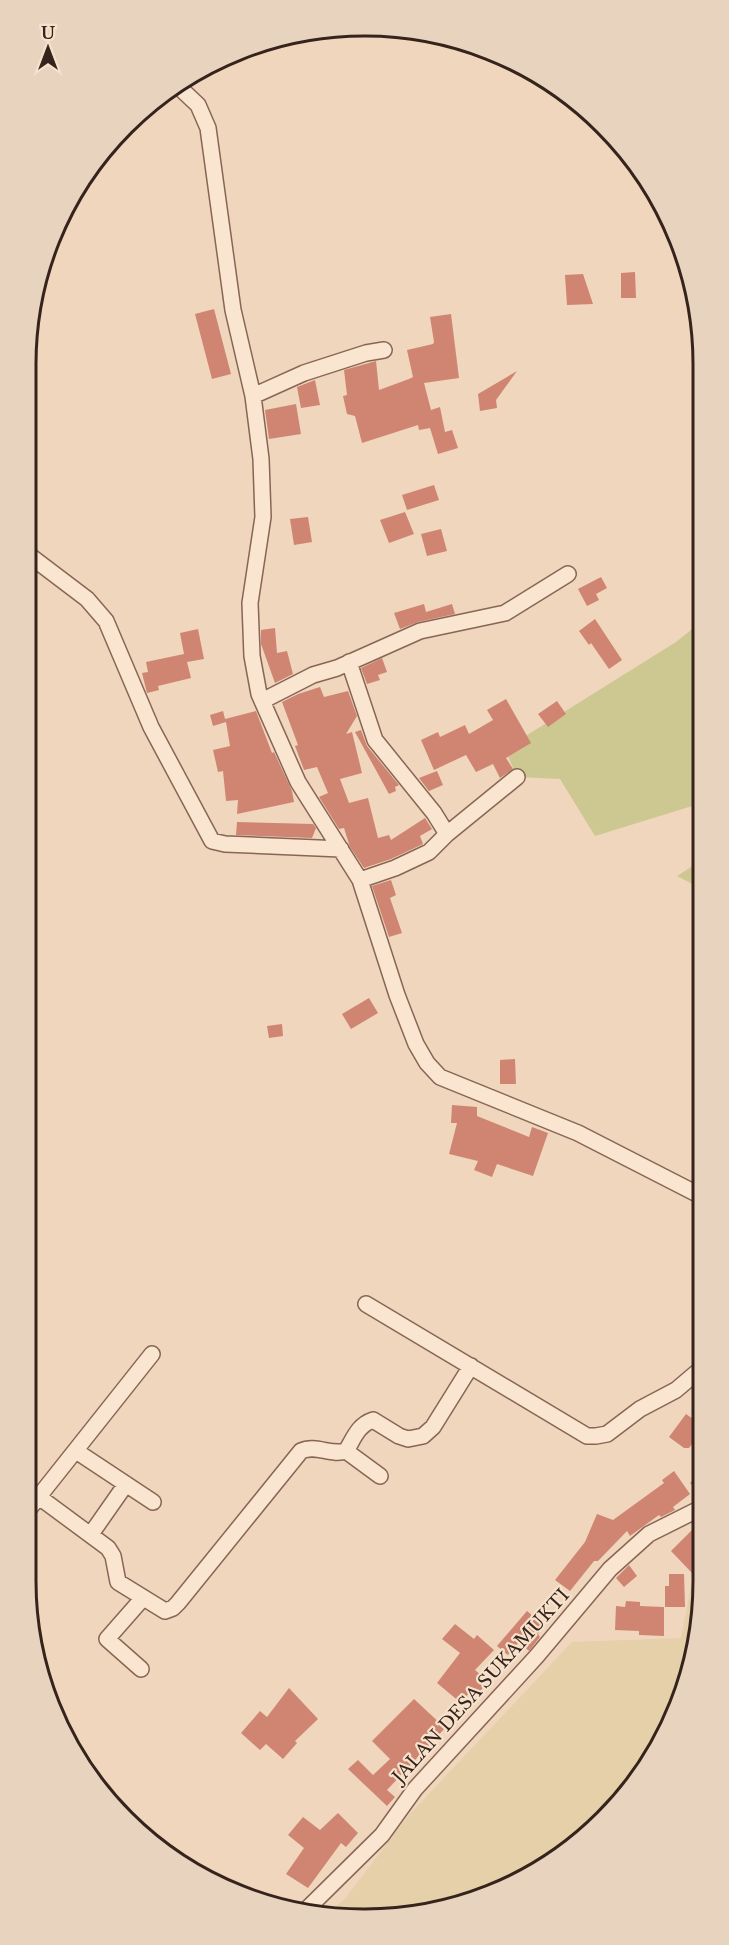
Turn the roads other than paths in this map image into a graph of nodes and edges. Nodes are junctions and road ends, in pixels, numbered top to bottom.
1 (183, 91) edge
2 (384, 350) dead end
3 (253, 396) junction
4 (36, 560) edge
5 (568, 574) dead end
6 (349, 662) junction
7 (262, 701) junction
8 (517, 777) dead end
9 (447, 834) junction
10 (341, 849) junction
11 (360, 880) junction
12 (693, 1192) edge
13 (366, 1304) dead end
14 (152, 1354) dead end
15 (471, 1366) junction
16 (693, 1377) edge
17 (76, 1451) junction
18 (346, 1451) junction
19 (380, 1476) dead end
20 (126, 1484) junction
21 (39, 1497) junction
22 (36, 1501) edge
23 (153, 1502) dead end
24 (693, 1512) edge
25 (91, 1534) junction
26 (143, 1599) junction
27 (141, 1669) dead end
28 (312, 1905) edge

1 - 3 street
2 - 3 street
3 - 7 street
4 - 10 street
5 - 6 street
6 - 7 street
6 - 9 street
7 - 10 street
8 - 9 street
9 - 11 street
10 - 11 street
11 - 12 street
13 - 15 street
14 - 17 street
15 - 16 street
15 - 18 street
17 - 20 street
17 - 21 street
18 - 19 street
18 - 26 street
20 - 23 street
20 - 25 street
21 - 22 street
21 - 25 street
24 - 28 street, JALAN DESA SUKAMUKTI
25 - 26 street
26 - 27 street

